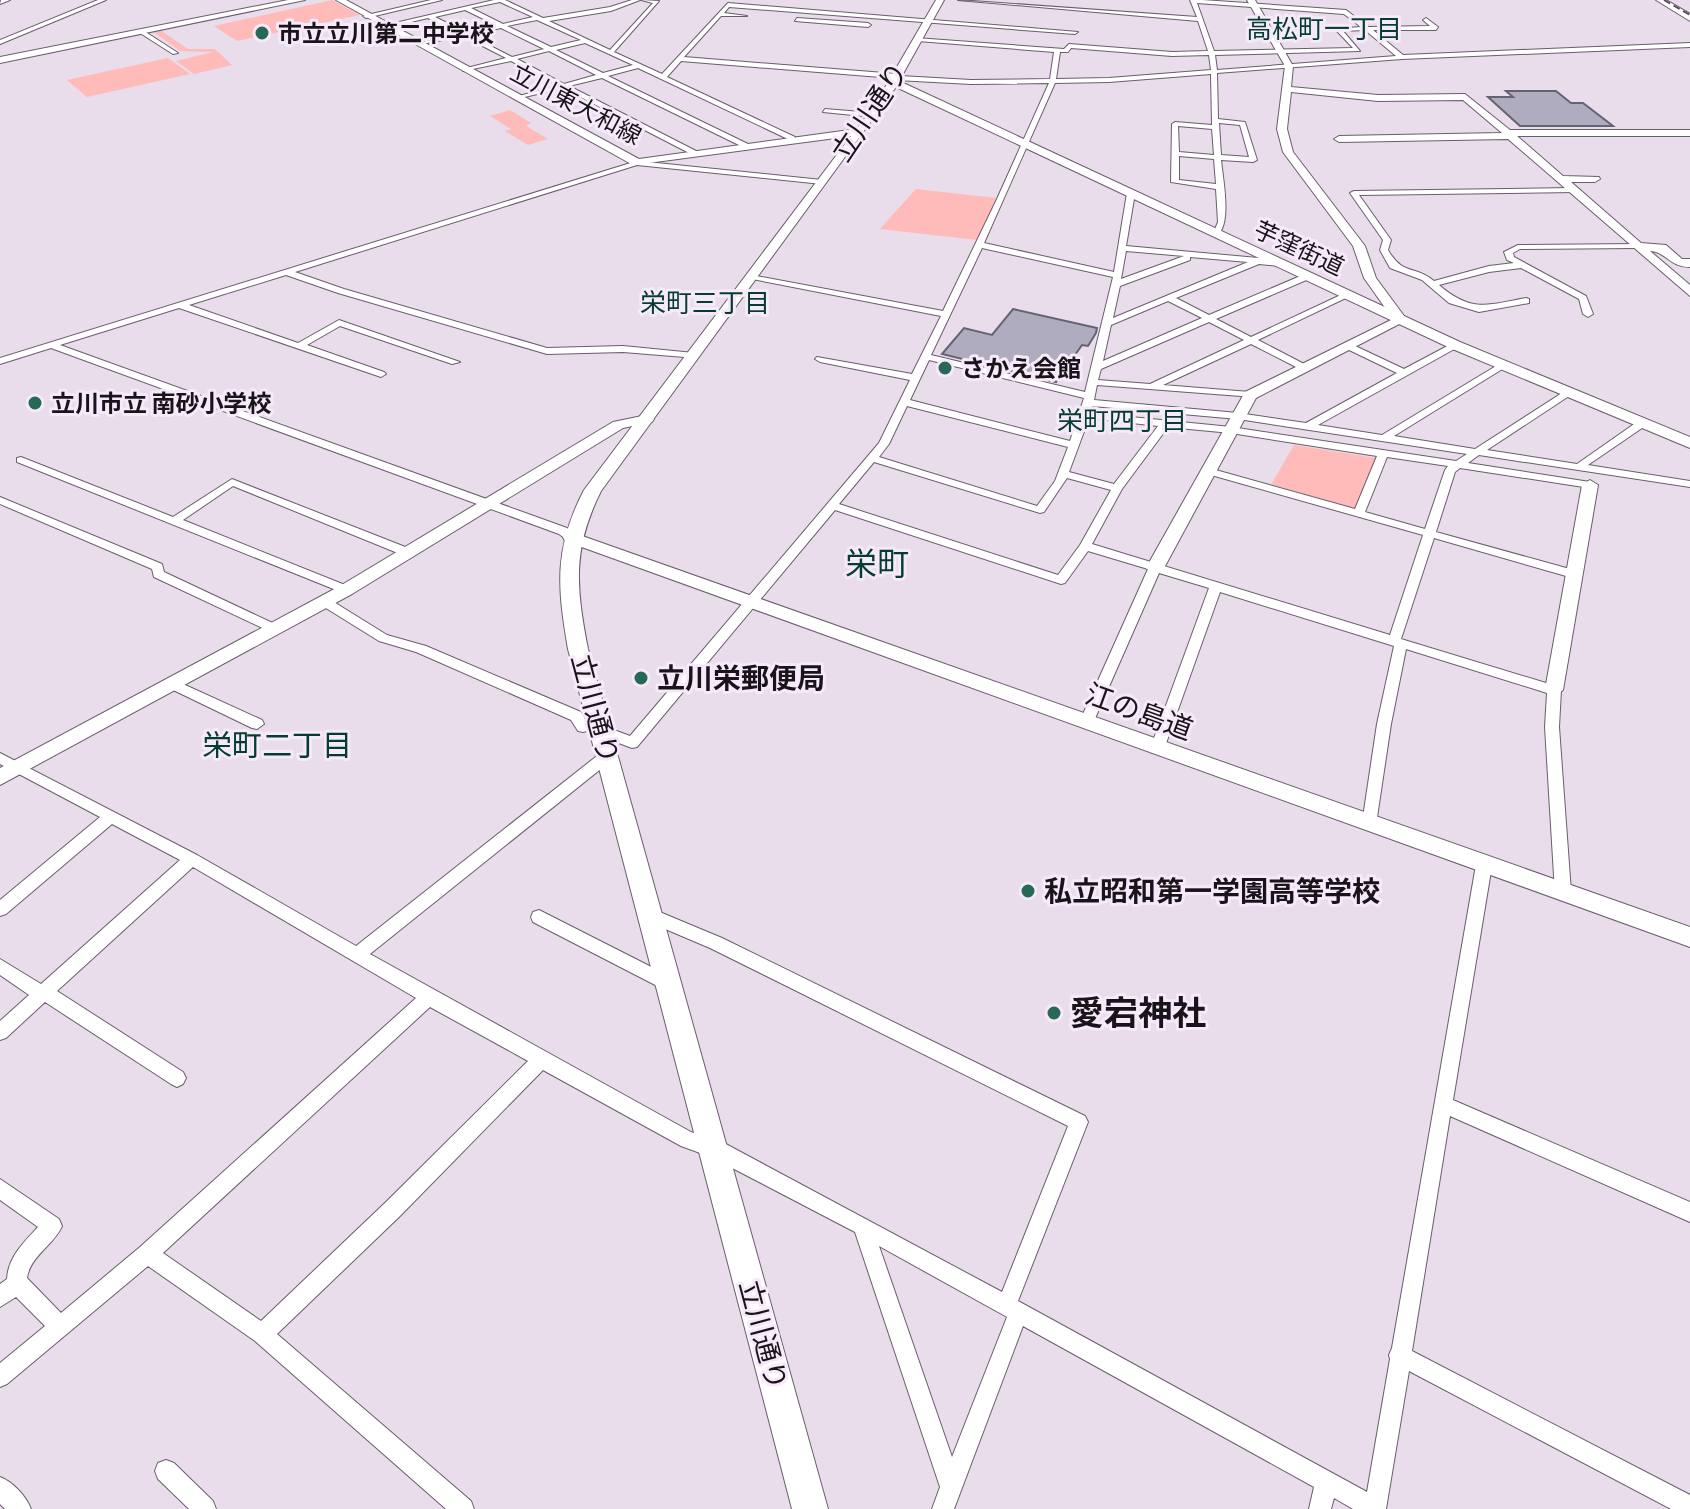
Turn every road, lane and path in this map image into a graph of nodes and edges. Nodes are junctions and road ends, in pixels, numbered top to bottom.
1 (7, 0) edge
2 (103, 0) edge
3 (301, 0) edge
4 (340, 0) edge
5 (439, 0) edge
6 (501, 0) edge
7 (637, 0) edge
8 (644, 0) edge
9 (655, 0) edge
10 (940, 0) edge
11 (961, 0) edge
12 (1119, 0) edge
13 (1660, 0) edge
14 (1672, 0) edge
15 (1193, 1) edge
16 (0, 2) edge
17 (730, 2) edge
18 (1247, 2) edge
19 (466, 8) junction
20 (362, 10) junction
21 (1083, 10) junction
22 (1690, 11) edge
23 (1119, 13) junction
24 (720, 14) junction
25 (429, 16) junction
26 (750, 16) dead end
27 (929, 17) junction
28 (781, 18) dead end
29 (1690, 18) edge
30 (540, 19) junction
31 (1200, 19) junction
32 (1426, 20) dead end
33 (385, 26) junction
34 (501, 26) junction
35 (1367, 29) junction
36 (142, 32) junction
37 (1075, 32) junction
38 (462, 34) junction
39 (918, 39) junction
40 (0, 40) edge
41 (584, 40) junction
42 (419, 44) junction
43 (1690, 45) edge
44 (1069, 46) junction
45 (549, 50) junction
46 (1057, 50) junction
47 (1281, 50) junction
48 (1308, 50) junction
49 (1130, 52) junction
50 (175, 53) dead end
51 (610, 53) junction
52 (1214, 53) junction
53 (1402, 57) junction
54 (510, 59) junction
55 (681, 59) junction
56 (0, 60) edge
57 (1317, 64) junction
58 (637, 66) junction
59 (1289, 66) junction
60 (465, 70) junction
61 (1216, 71) junction
62 (601, 76) junction
63 (662, 78) junction
64 (1134, 78) junction
65 (896, 79) junction
66 (1053, 81) junction
67 (564, 86) junction
68 (1288, 89) junction
69 (518, 98) junction
70 (850, 104) dead end
71 (825, 111) dead end
72 (845, 113) junction
73 (873, 115) junction
74 (1216, 124) junction
75 (860, 132) junction
76 (1537, 133) junction
77 (1690, 133) edge
78 (1509, 135) junction
79 (792, 139) junction
80 (1339, 139) dead end
81 (1025, 143) junction
82 (745, 146) junction
83 (1557, 147) dead end
84 (695, 154) junction
85 (1175, 154) junction
86 (1218, 158) junction
87 (637, 163) junction
88 (1559, 179) junction
89 (1595, 179) dead end
90 (822, 182) junction
91 (1220, 187) junction
92 (1572, 190) junction
93 (1131, 193) junction
94 (1217, 234) junction
95 (980, 245) junction
96 (1636, 246) junction
97 (1124, 248) junction
98 (1193, 256) junction
99 (1256, 262) junction
100 (1280, 263) junction
101 (1690, 263) edge
102 (1522, 265) junction
103 (286, 272) junction
104 (1308, 276) junction
105 (751, 278) junction
106 (1117, 280) junction
107 (1434, 284) junction
108 (1690, 292) edge
109 (1348, 295) junction
110 (1169, 298) junction
111 (1526, 301) dead end
112 (178, 305) junction
113 (946, 314) junction
114 (1588, 314) dead end
115 (1210, 319) junction
116 (1400, 320) junction
117 (446, 321) junction
118 (1108, 323) junction
119 (431, 330) dead end
120 (420, 336) dead end
121 (1251, 340) junction
122 (51, 345) junction
123 (406, 345) junction
124 (1455, 345) junction
125 (299, 346) junction
126 (1348, 346) junction
127 (694, 356) junction
128 (928, 357) junction
129 (820, 359) dead end
130 (0, 361) edge
131 (455, 362) dead end
132 (1501, 366) junction
133 (1097, 367) junction
134 (1303, 367) junction
135 (1404, 373) junction
136 (381, 374) dead end
137 (917, 378) junction
138 (1092, 382) junction
139 (1153, 386) junction
140 (1565, 394) junction
141 (1250, 395) junction
142 (1087, 399) junction
143 (904, 402) junction
144 (1085, 415) junction
145 (647, 419) junction
146 (1166, 422) junction
147 (1234, 423) junction
148 (1641, 424) junction
149 (1307, 427) junction
150 (1382, 439) junction
151 (1690, 443) edge
152 (1072, 445) junction
153 (1383, 453) junction
154 (1475, 454) junction
155 (874, 459) junction
156 (21, 460) dead end
157 (1458, 463) junction
158 (1579, 467) junction
159 (1208, 471) junction
160 (1063, 474) junction
161 (1690, 484) edge
162 (1590, 485) joint
163 (1117, 488) junction
164 (0, 500) edge
165 (489, 503) junction
166 (834, 506) junction
167 (1359, 514) junction
168 (174, 521) junction
169 (1429, 533) junction
170 (571, 537) junction
171 (1085, 546) junction
172 (409, 553) junction
173 (1155, 568) junction
174 (1573, 574) junction
175 (1216, 586) junction
176 (346, 590) junction
177 (753, 601) junction
178 (325, 602) junction
179 (275, 629) junction
180 (1398, 643) junction
181 (172, 684) junction
182 (1554, 690) junction
183 (1086, 723) junction
184 (257, 724) dead end
185 (599, 726) junction
186 (1157, 749) junction
187 (607, 756) junction
188 (6, 768) edge
189 (109, 818) junction
190 (1369, 824) junction
191 (192, 859) junction
192 (1484, 865) junction
193 (1563, 892) junction
194 (0, 909) edge
195 (650, 915) junction
196 (539, 917) dead end
197 (1690, 937) edge
198 (358, 954) junction
199 (0, 966) edge
200 (669, 984) junction
201 (42, 994) junction
202 (429, 997) junction
203 (0, 1032) edge
204 (542, 1059) junction
205 (177, 1078) dead end
206 (1445, 1105) junction
207 (715, 1149) junction
208 (0, 1188) edge
209 (1690, 1212) edge
210 (862, 1226) junction
211 (147, 1254) junction
212 (8, 1290) edge
213 (1012, 1310) junction
214 (60, 1326) junction
215 (262, 1334) junction
216 (1399, 1355) junction
217 (0, 1377) edge
218 (166, 1471) dead end
219 (1326, 1482) junction
220 (0, 1488) edge
221 (952, 1488) junction
222 (1690, 1507) edge
223 (20, 1509) edge
224 (205, 1509) edge
225 (463, 1509) edge
226 (810, 1509) edge
227 (943, 1509) edge
228 (1320, 1509) edge
229 (1375, 1509) edge

1 - 16 street
2 - 40 street
3 - 36 main road
4 - 20 main road, 立川東大和線
5 - 20 street
6 - 19 street
6 - 30 street
7 - 30 street
8 - 9 street
9 - 51 street
10 - 27 main road, 立川通り
11 - 21 street
12 - 23 street
13 - 29 main road
14 - 22 main road
15 - 18 street
15 - 31 street
17 - 24 street
17 - 27 street
18 - 35 street
18 - 47 street
19 - 25 street
19 - 34 street
20 - 33 main road, 立川東大和線
21 - 23 street
21 - 37 street
23 - 31 street
24 - 26 street
24 - 55 street
25 - 33 street
25 - 38 street
27 - 28 street
27 - 37 street
27 - 39 main road, 立川通り
30 - 34 street
30 - 41 street
31 - 52 street
32 - 35 street
33 - 42 main road, 立川東大和線
34 - 38 street
34 - 45 street
35 - 48 street
35 - 53 street
36 - 50 street
36 - 56 main road
37 - 44 street
38 - 42 street
38 - 54 street
39 - 46 street
39 - 65 main road, 立川通り
41 - 45 street
41 - 51 street
42 - 60 main road, 立川東大和線
43 - 53 street
44 - 46 street
44 - 49 street
45 - 54 street
45 - 62 street
46 - 66 street
47 - 48 street
47 - 52 street
47 - 59 street
48 - 57 street
49 - 52 street
49 - 64 street
51 - 58 street
52 - 61 street
53 - 57 street
54 - 60 street
54 - 67 street
55 - 63 street
55 - 65 street
57 - 59 street
58 - 62 street
58 - 63 street
59 - 61 street
59 - 68 street
60 - 69 main road, 立川東大和線
61 - 64 street
61 - 74 street
62 - 67 street
62 - 82 street
63 - 79 street
64 - 66 street
65 - 66 street
65 - 73 main road, 立川通り
65 - 81 main road, 芋窪街道
66 - 81 street
67 - 69 street
67 - 84 street
68 - 78 street
68 - 116 street
69 - 87 main road, 立川東大和線
70 - 72 street
71 - 72 street
72 - 73 street
73 - 75 main road, 立川通り
74 - 85 street
74 - 86 street
74 - 86 street
75 - 79 main road, 立川東大和線
75 - 90 main road, 立川通り
76 - 77 street
76 - 78 street
76 - 83 street
78 - 80 street
78 - 88 street
79 - 82 main road, 立川東大和線
81 - 93 main road, 芋窪街道
81 - 95 street
82 - 84 main road, 立川東大和線
84 - 87 main road, 立川東大和線
85 - 86 street
85 - 91 street
86 - 91 street
87 - 90 street
87 - 103 street
88 - 89 street
88 - 92 street
90 - 105 main road, 立川通り
91 - 94 street
92 - 96 street
92 - 107 street
93 - 94 main road, 芋窪街道
93 - 97 street
94 - 100 main road, 芋窪街道
95 - 106 street
95 - 113 street
96 - 101 street
96 - 102 street
96 - 108 street
97 - 98 street
97 - 106 street
98 - 99 street
98 - 106 street
99 - 100 street
99 - 110 street
100 - 104 main road, 芋窪街道
102 - 107 street
102 - 114 street
103 - 112 street
103 - 117 street
104 - 109 main road, 芋窪街道
104 - 115 street
105 - 113 street
105 - 127 main road, 立川通り
106 - 118 street
107 - 111 street
109 - 116 main road, 芋窪街道
109 - 121 street
110 - 115 street
110 - 118 street
112 - 122 street
112 - 125 street
113 - 128 street
115 - 121 street
115 - 133 street
116 - 124 main road, 芋窪街道
116 - 126 street
117 - 119 street
117 - 127 street
118 - 133 street
120 - 123 street
121 - 134 street
121 - 139 street
122 - 130 street
122 - 165 street
123 - 125 street
123 - 131 street
124 - 132 main road, 芋窪街道
124 - 135 street
125 - 136 street
126 - 134 street
126 - 135 street
127 - 145 main road, 立川通り
128 - 137 street
128 - 142 street
129 - 137 street
132 - 140 main road, 芋窪街道
132 - 150 street
133 - 138 street
134 - 141 street
135 - 149 street
137 - 143 street
138 - 139 street
138 - 142 street
139 - 141 street
140 - 148 main road, 芋窪街道
140 - 154 street
141 - 147 street
142 - 144 street
142 - 147 street
143 - 152 street
143 - 155 street
144 - 146 street
144 - 152 street
145 - 165 street
145 - 170 main road, 立川通り
146 - 147 street
146 - 163 street
147 - 149 street
147 - 153 street
147 - 159 street
148 - 151 main road, 芋窪街道
148 - 158 street
149 - 150 street
150 - 154 street
152 - 160 street
153 - 157 street
153 - 167 street
154 - 157 street
154 - 158 street
155 - 160 street
155 - 166 street
156 - 168 street
157 - 162 street
157 - 169 street
158 - 161 street
159 - 167 street
159 - 173 street
160 - 163 street
162 - 174 street
163 - 171 street
164 - 179 street
165 - 170 street
165 - 172 street
166 - 171 street
166 - 177 street
167 - 169 street
168 - 172 street
168 - 176 street
169 - 174 street
169 - 180 street
170 - 177 street, 江の島道
170 - 185 main road, 立川通り
171 - 173 street
172 - 176 street
173 - 175 street
173 - 183 street
174 - 182 street
175 - 180 street
175 - 186 street
176 - 178 street
177 - 183 street, 江の島道
177 - 185 street
178 - 179 street
178 - 185 street
179 - 181 street
180 - 182 street
180 - 190 street
181 - 184 street
181 - 188 street
182 - 193 street
183 - 186 street, 江の島道
185 - 187 main road, 立川通り
186 - 190 street, 江の島道
187 - 195 main road, 立川通り
187 - 198 street
188 - 189 street
189 - 191 street
189 - 194 street
190 - 192 street, 江の島道
191 - 198 street
191 - 201 street
192 - 193 street, 江の島道
192 - 206 street
193 - 197 street, 江の島道
195 - 200 main road, 立川通り
195 - 213 street
196 - 200 street
198 - 202 street
199 - 201 street
200 - 207 main road, 立川通り
201 - 203 street
201 - 205 street
202 - 204 street
202 - 211 street
204 - 207 street
204 - 215 street
206 - 209 street
206 - 216 street
207 - 210 street
207 - 226 main road, 立川通り
208 - 212 street
210 - 213 street
210 - 221 street
211 - 214 street
211 - 215 street
212 - 214 street
213 - 219 street
213 - 221 street
214 - 217 street
215 - 225 street
216 - 222 street
216 - 229 street
218 - 224 street
219 - 228 street
219 - 229 street
220 - 223 street
221 - 227 street

